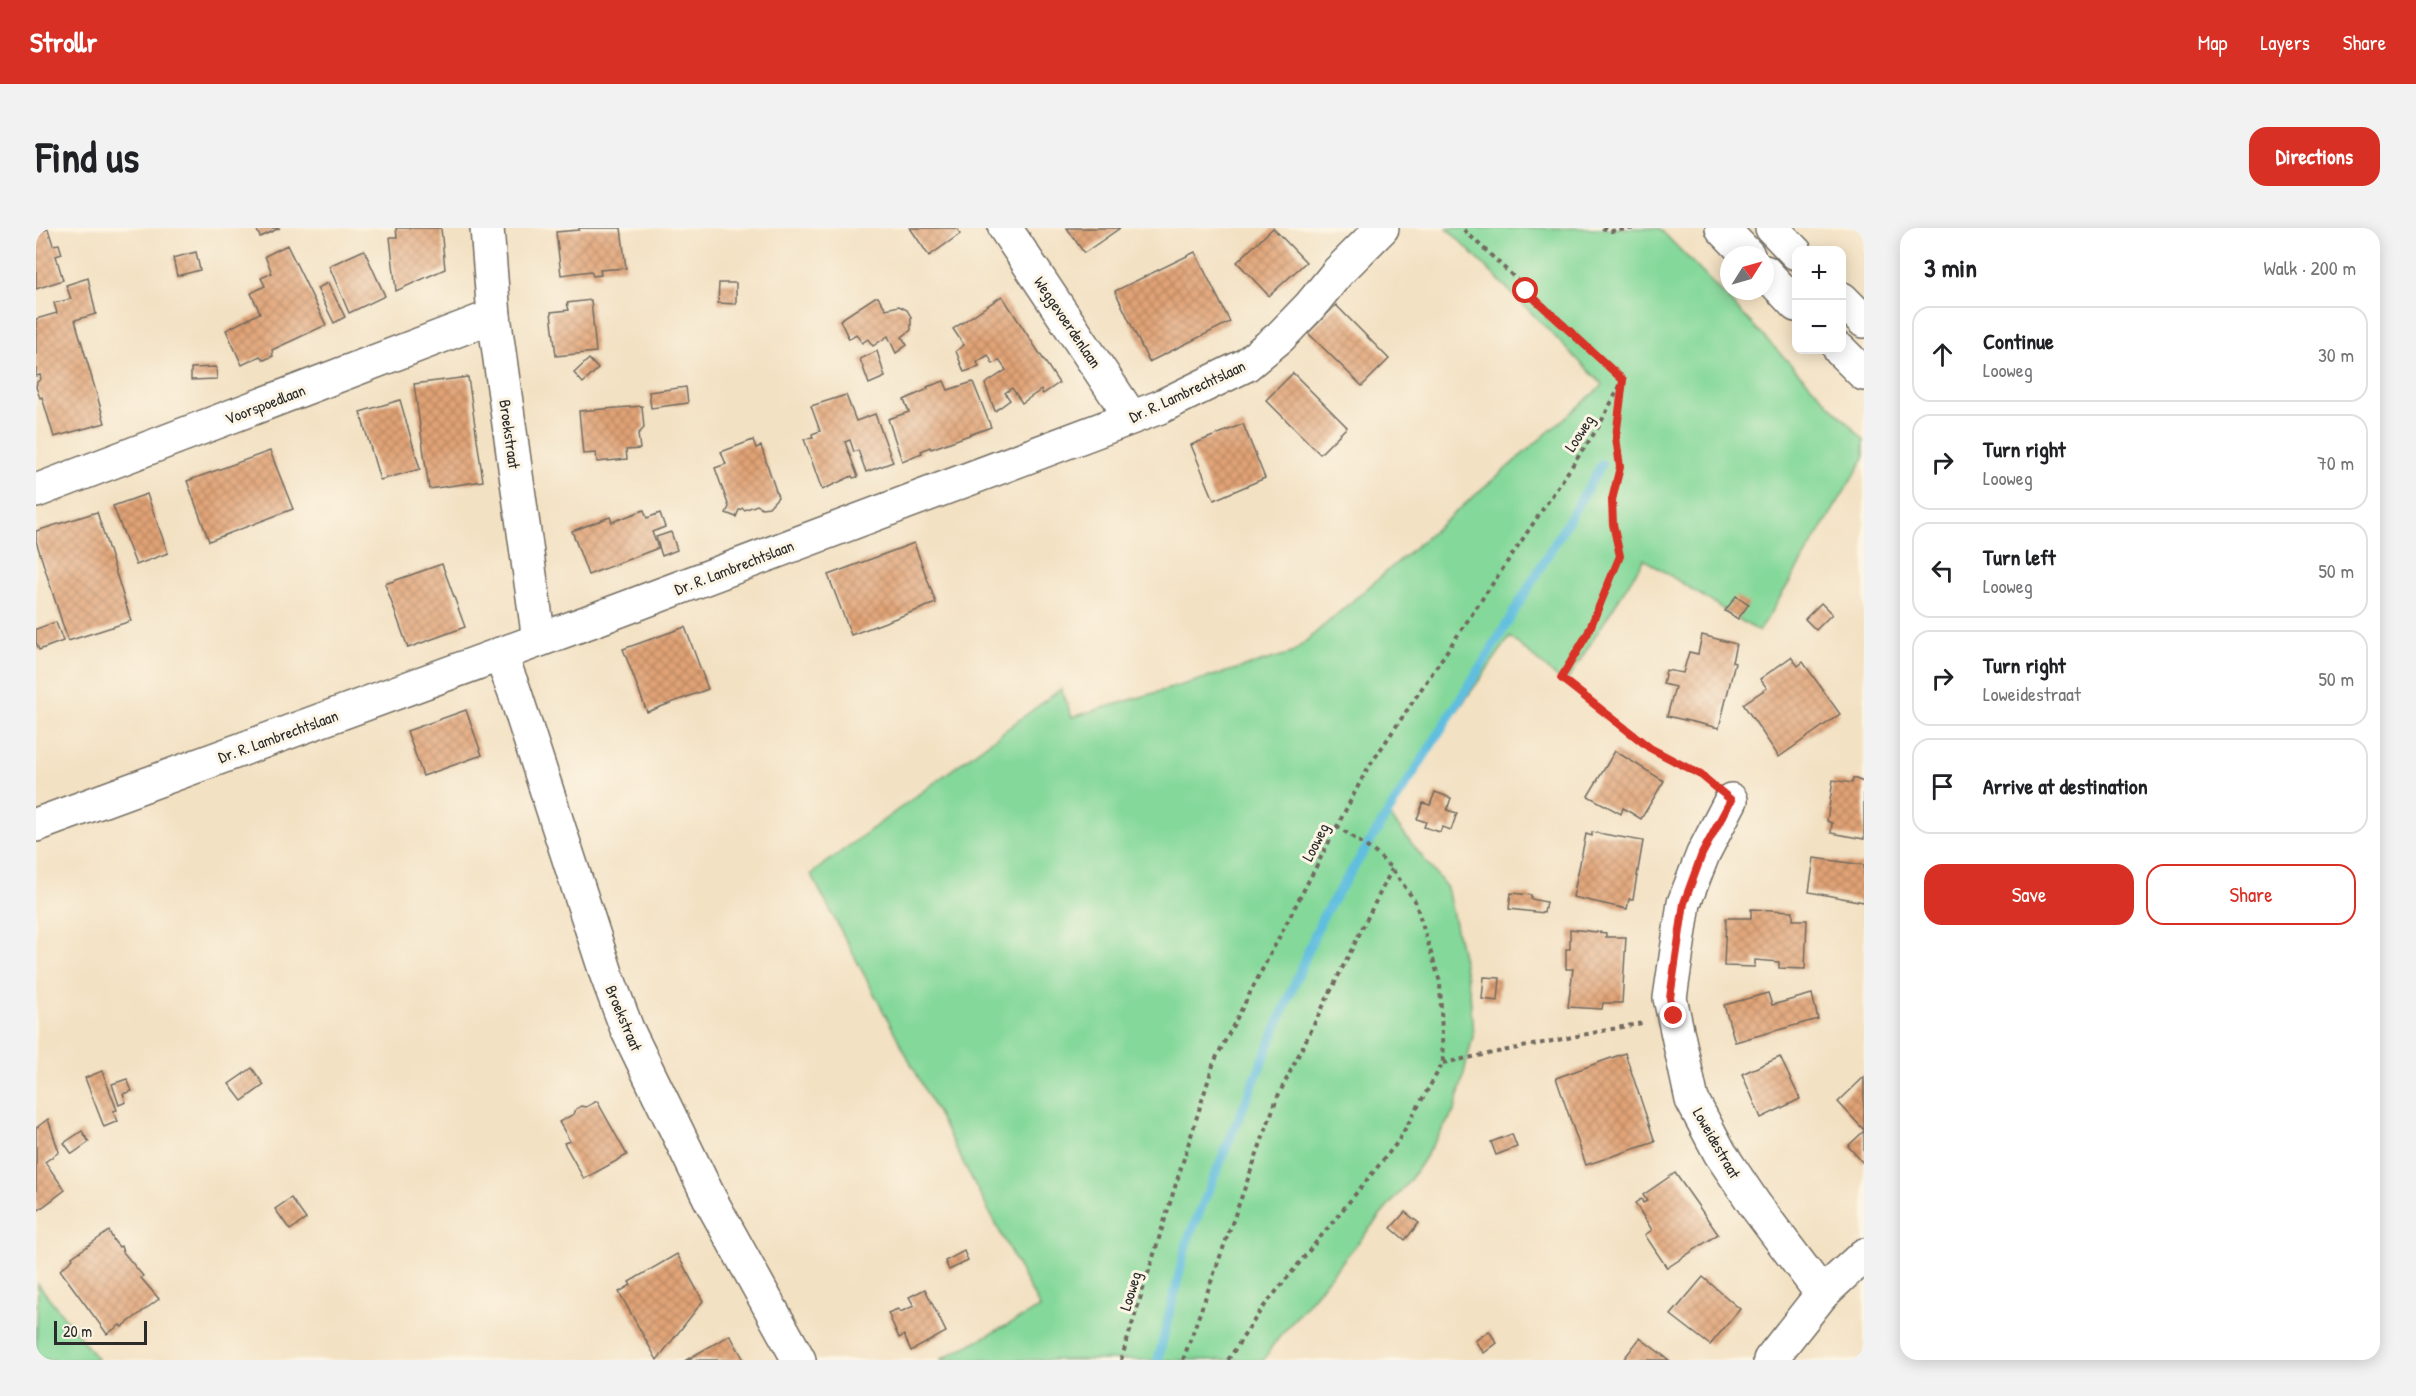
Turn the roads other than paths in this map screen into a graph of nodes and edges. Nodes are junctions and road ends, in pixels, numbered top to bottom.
1 (487, 228) edge
2 (1005, 228) edge
3 (1382, 228) edge
4 (1722, 228) edge
5 (1772, 228) edge
6 (1739, 246) edge
7 (1792, 248) edge
8 (1774, 281) edge
9 (1792, 300) edge
10 (1843, 300) edge
11 (494, 316) junction
12 (1864, 321) edge
13 (1844, 354) edge
14 (1864, 374) edge
15 (1131, 417) junction
16 (36, 491) edge
17 (539, 640) junction
18 (500, 654) junction
19 (1731, 800) road end
20 (36, 825) edge
21 (1864, 1255) edge
22 (1822, 1294) junction
23 (799, 1360) edge
24 (1770, 1360) edge

1 - 11 street, Broekstraat
2 - 15 street, Weggevoerdenlaan
3 - 15 street, Dr. R. Lambrechtslaan
4 - 6 street
5 - 7 street
8 - 9 street
10 - 12 street
11 - 16 street, Voorspoedlaan
11 - 17 street, Broekstraat
13 - 14 street
15 - 17 street, Dr. R. Lambrechtslaan
17 - 18 street, Dr. R. Lambrechtslaan
18 - 20 street, Dr. R. Lambrechtslaan
18 - 23 street, Broekstraat
19 - 22 street, Loweidestraat
21 - 22 street
22 - 24 street

